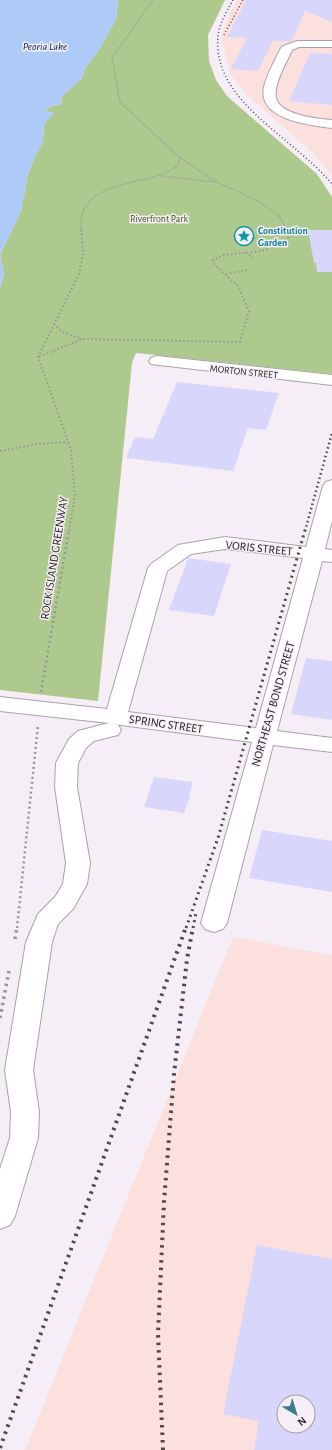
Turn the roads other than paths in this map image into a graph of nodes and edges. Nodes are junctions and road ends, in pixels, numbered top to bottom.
1 (332, 44) edge
2 (332, 124) edge
3 (157, 361) dead end
4 (332, 380) edge
5 (332, 486) edge
6 (323, 555) edge
7 (0, 704) edge
8 (113, 724) junction
9 (264, 736) junction
10 (332, 745) edge
11 (214, 923) dead end
12 (0, 1216) edge

1 - 2 street
3 - 4 street, MORTON STREET
5 - 6 street, NORTHEAST BOND STREET
6 - 8 street, VORIS STREET
6 - 9 street, NORTHEAST BOND STREET
7 - 8 street, SPRING STREET
8 - 9 street, SPRING STREET
8 - 12 street
9 - 10 street, SPRING STREET
9 - 11 street, NORTHEAST BOND STREET

